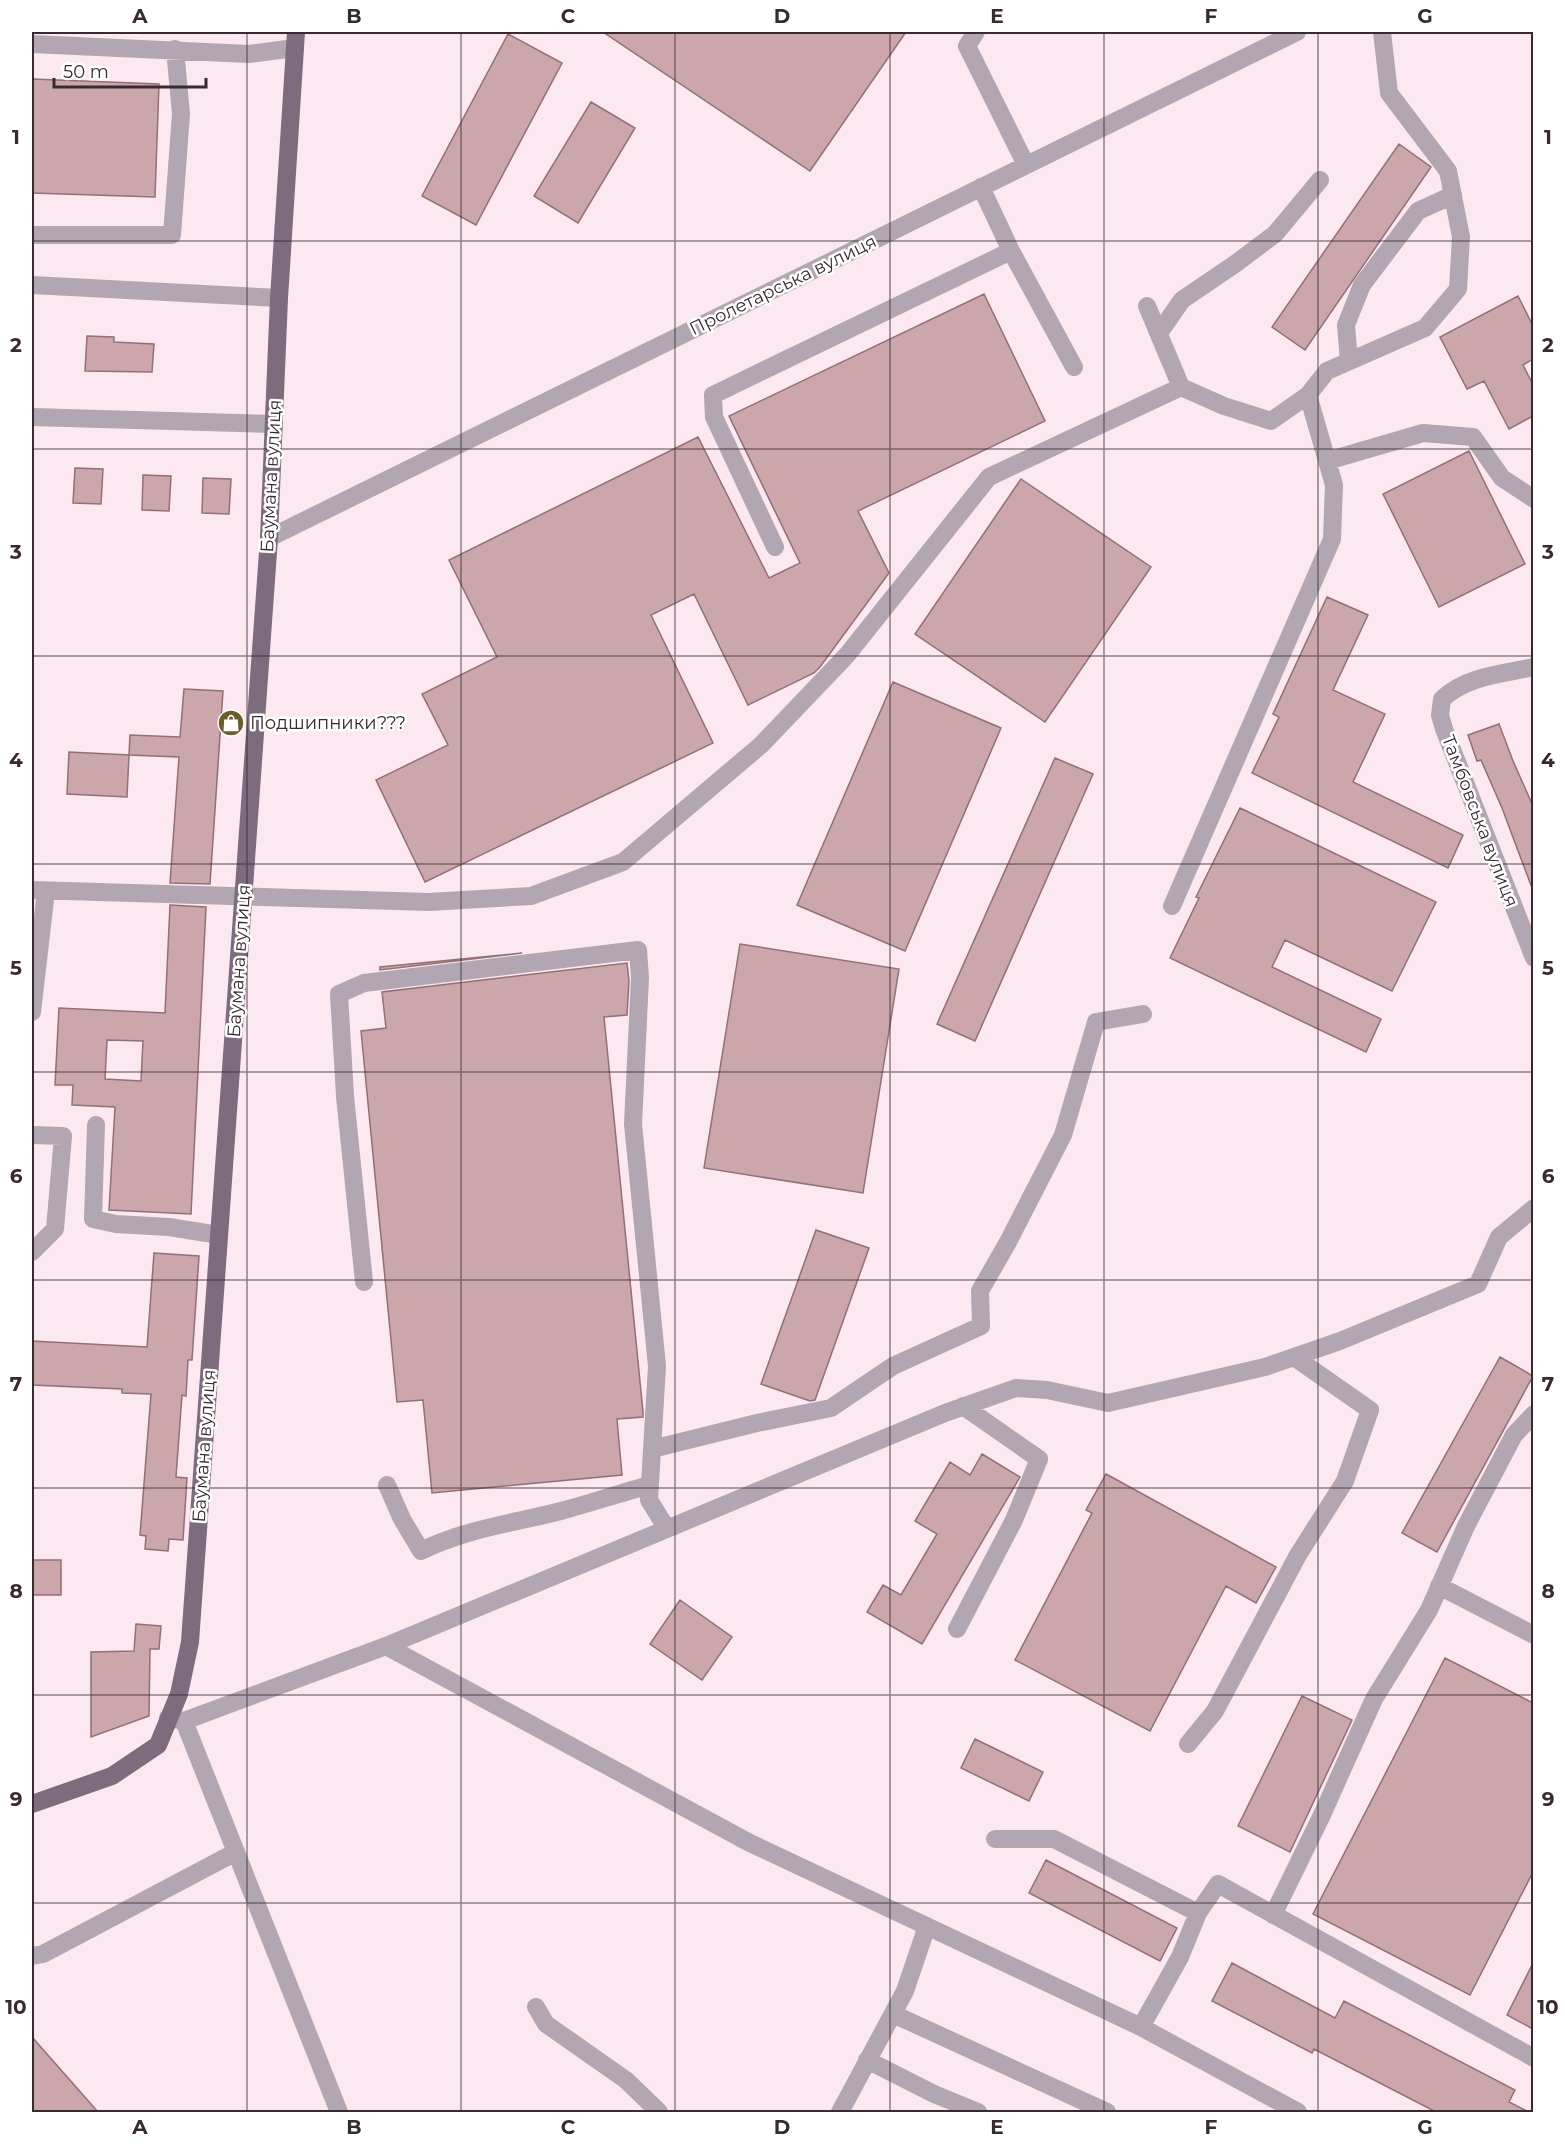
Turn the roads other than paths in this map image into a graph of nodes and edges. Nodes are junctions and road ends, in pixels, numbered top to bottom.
1 (976, 32) edge
2 (1297, 32) edge
3 (1382, 32) edge
4 (296, 40) edge
5 (32, 44) edge
6 (175, 49) junction
7 (1026, 165) junction
8 (1320, 180) dead end
9 (981, 187) junction
10 (1453, 195) junction
11 (32, 236) edge
12 (1011, 251) junction
13 (32, 285) edge
14 (279, 298) junction
15 (1147, 306) dead end
16 (1159, 333) junction
17 (1349, 362) junction
18 (1074, 367) dead end
19 (1181, 387) junction
20 (1308, 395) junction
21 (32, 417) edge
22 (274, 424) junction
23 (1327, 460) junction
24 (1533, 499) edge
25 (269, 538) junction
26 (775, 548) dead end
27 (1533, 667) edge
28 (39, 890) edge
29 (243, 898) junction
30 (1172, 906) dead end
31 (1533, 958) edge
32 (32, 1012) edge
33 (1143, 1014) dead end
34 (96, 1125) dead end
35 (32, 1135) edge
36 (1533, 1208) edge
37 (219, 1235) junction
38 (32, 1252) edge
39 (364, 1282) dead end
40 (1294, 1357) junction
41 (963, 1406) junction
42 (1533, 1414) edge
43 (652, 1449) junction
44 (387, 1485) dead end
45 (650, 1485) junction
46 (667, 1529) junction
47 (1439, 1586) junction
48 (957, 1629) dead end
49 (1533, 1635) edge
50 (386, 1646) junction
51 (176, 1720) junction
52 (1188, 1744) dead end
53 (32, 1804) edge
54 (995, 1839) dead end
55 (236, 1852) junction
56 (1198, 1913) junction
57 (1273, 1915) junction
58 (927, 1926) junction
59 (32, 1956) edge
60 (536, 2007) dead end
61 (893, 2013) junction
62 (1141, 2027) junction
63 (1533, 2058) edge
64 (867, 2060) junction
65 (331, 2108) edge
66 (659, 2112) edge
67 (840, 2112) edge
68 (978, 2112) edge
69 (1107, 2112) edge
70 (1298, 2112) edge

1 - 7 street
2 - 7 street, Пролетарська вулиця
3 - 10 street
4 - 6 street
4 - 14 main road, Баумана вулиця
5 - 6 street
6 - 11 street
7 - 9 street, Пролетарська вулиця
8 - 16 street
9 - 12 street
9 - 25 street, Пролетарська вулиця
10 - 17 street
10 - 17 street
12 - 18 street
12 - 26 street
13 - 14 street
14 - 22 main road, Баумана вулиця
15 - 16 street
16 - 19 street
17 - 20 street
19 - 20 street
19 - 29 street
20 - 23 street
21 - 22 street
22 - 25 main road, Баумана вулиця
23 - 24 street
23 - 30 street
25 - 29 main road, Баумана вулиця
27 - 31 street, Тамбовська вулиця
28 - 29 street
28 - 32 street
29 - 37 main road, Баумана вулиця
33 - 43 street
34 - 37 street
35 - 38 street
36 - 40 street
37 - 51 main road, Баумана вулиця
39 - 43 street
40 - 41 street
40 - 52 street
41 - 46 street
41 - 48 street
42 - 47 street
43 - 45 street
44 - 45 street
45 - 46 street
46 - 50 street
47 - 49 street
47 - 57 street
50 - 51 street
50 - 58 street
51 - 53 main road, Баумана вулиця
51 - 55 street
54 - 56 street
55 - 59 street
55 - 65 street
56 - 57 street
56 - 62 street
57 - 63 street
58 - 61 street
58 - 62 street
60 - 66 street
61 - 64 street
61 - 69 street
62 - 70 street
64 - 67 street
64 - 68 street

